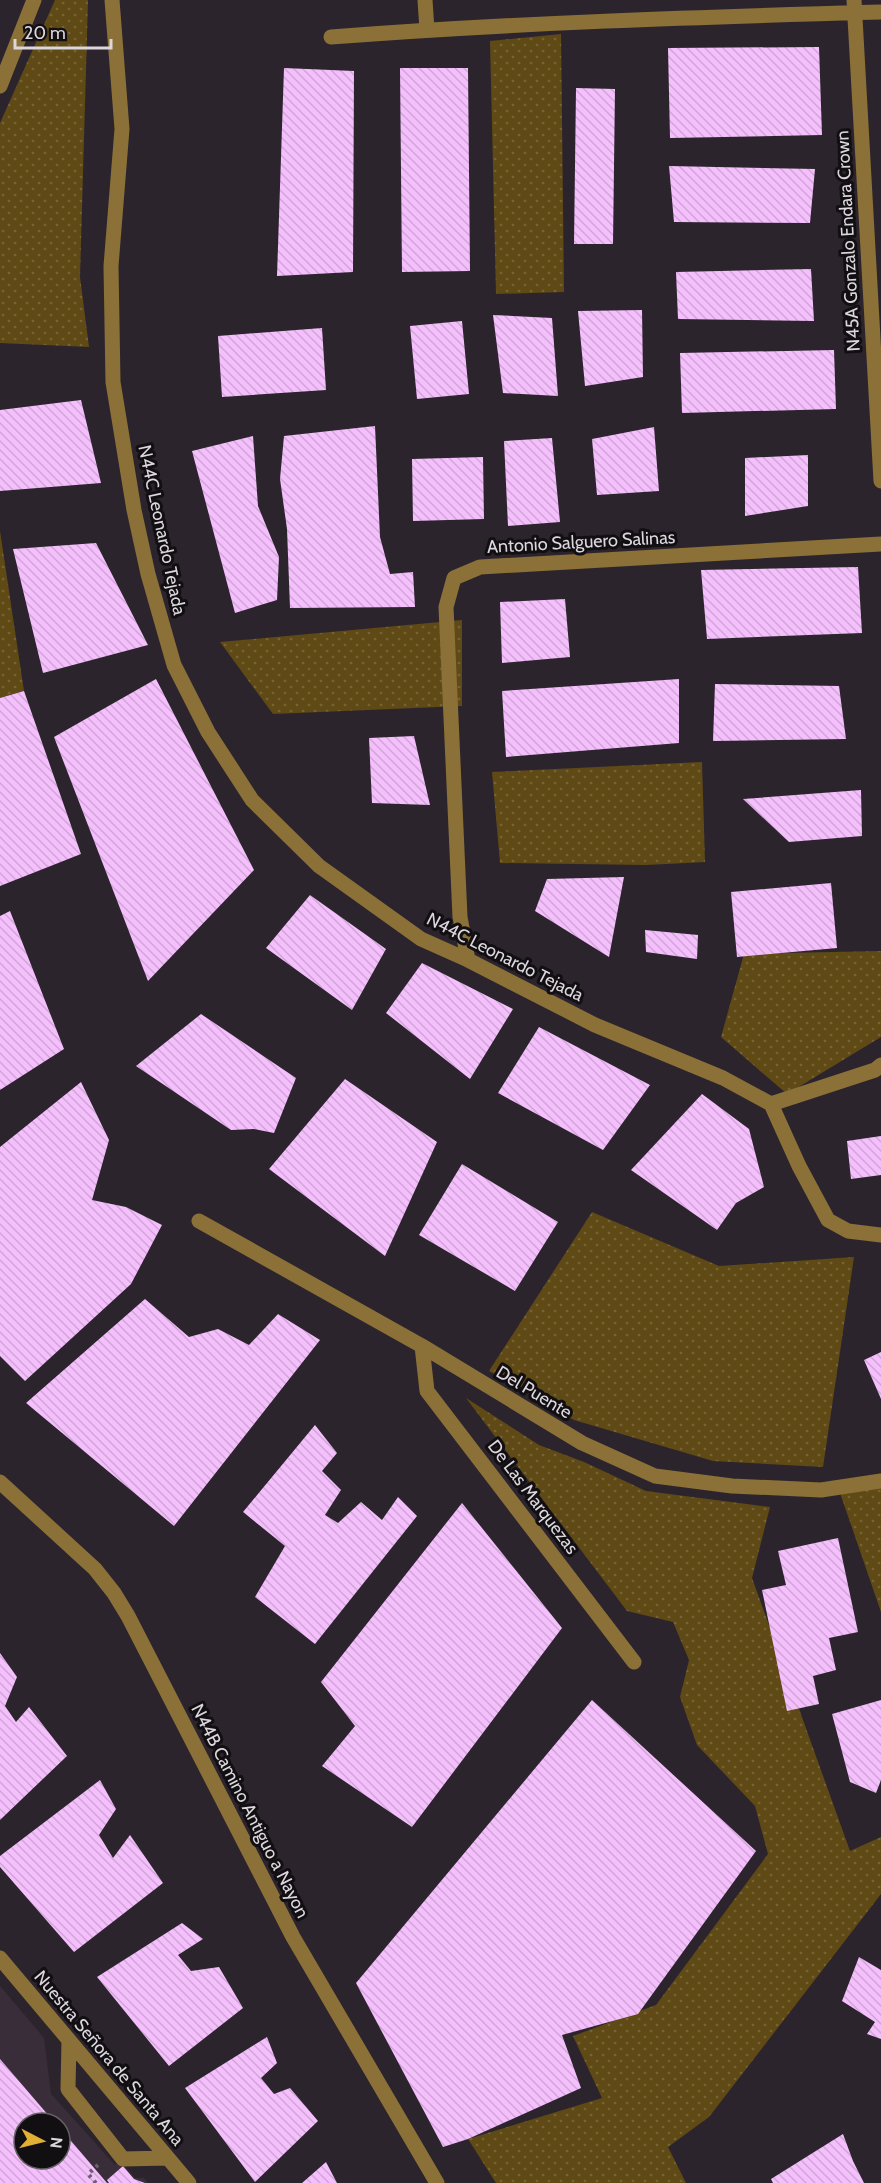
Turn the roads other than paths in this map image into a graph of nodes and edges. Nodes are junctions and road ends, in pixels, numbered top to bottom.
1 (34, 0) edge
2 (112, 0) edge
3 (425, 0) edge
4 (855, 6) edge
5 (881, 12) edge
6 (426, 30) junction
7 (331, 37) dead end
8 (0, 86) edge
9 (881, 481) edge
10 (881, 544) edge
11 (468, 960) junction
12 (881, 1065) edge
13 (771, 1104) junction
14 (199, 1221) dead end
15 (881, 1235) edge
16 (422, 1346) junction
17 (881, 1481) edge
18 (0, 1482) edge
19 (634, 1662) dead end
20 (0, 1958) edge
21 (69, 2040) junction
22 (168, 2158) junction
23 (189, 2183) edge
24 (437, 2183) edge

1 - 8 street
2 - 11 street, N44C Leonardo Tejada
3 - 6 street
4 - 5 street
4 - 6 street
4 - 9 street, N45A Gonzalo Endara Crown
6 - 7 street
10 - 11 street, Antonio Salguero Salinas
11 - 13 street, N44C Leonardo Tejada
12 - 13 street
13 - 15 street
14 - 16 street, Del Puente
16 - 17 street, Del Puente
16 - 19 street, De Las Marquezas
18 - 24 street, N44B Camino Antiguo a Nayon
20 - 21 street, Nuestra Señora de Santa Ana
21 - 22 street, Nuestra Señora de Santa Ana
21 - 22 street
22 - 23 street, Nuestra Señora de Santa Ana

